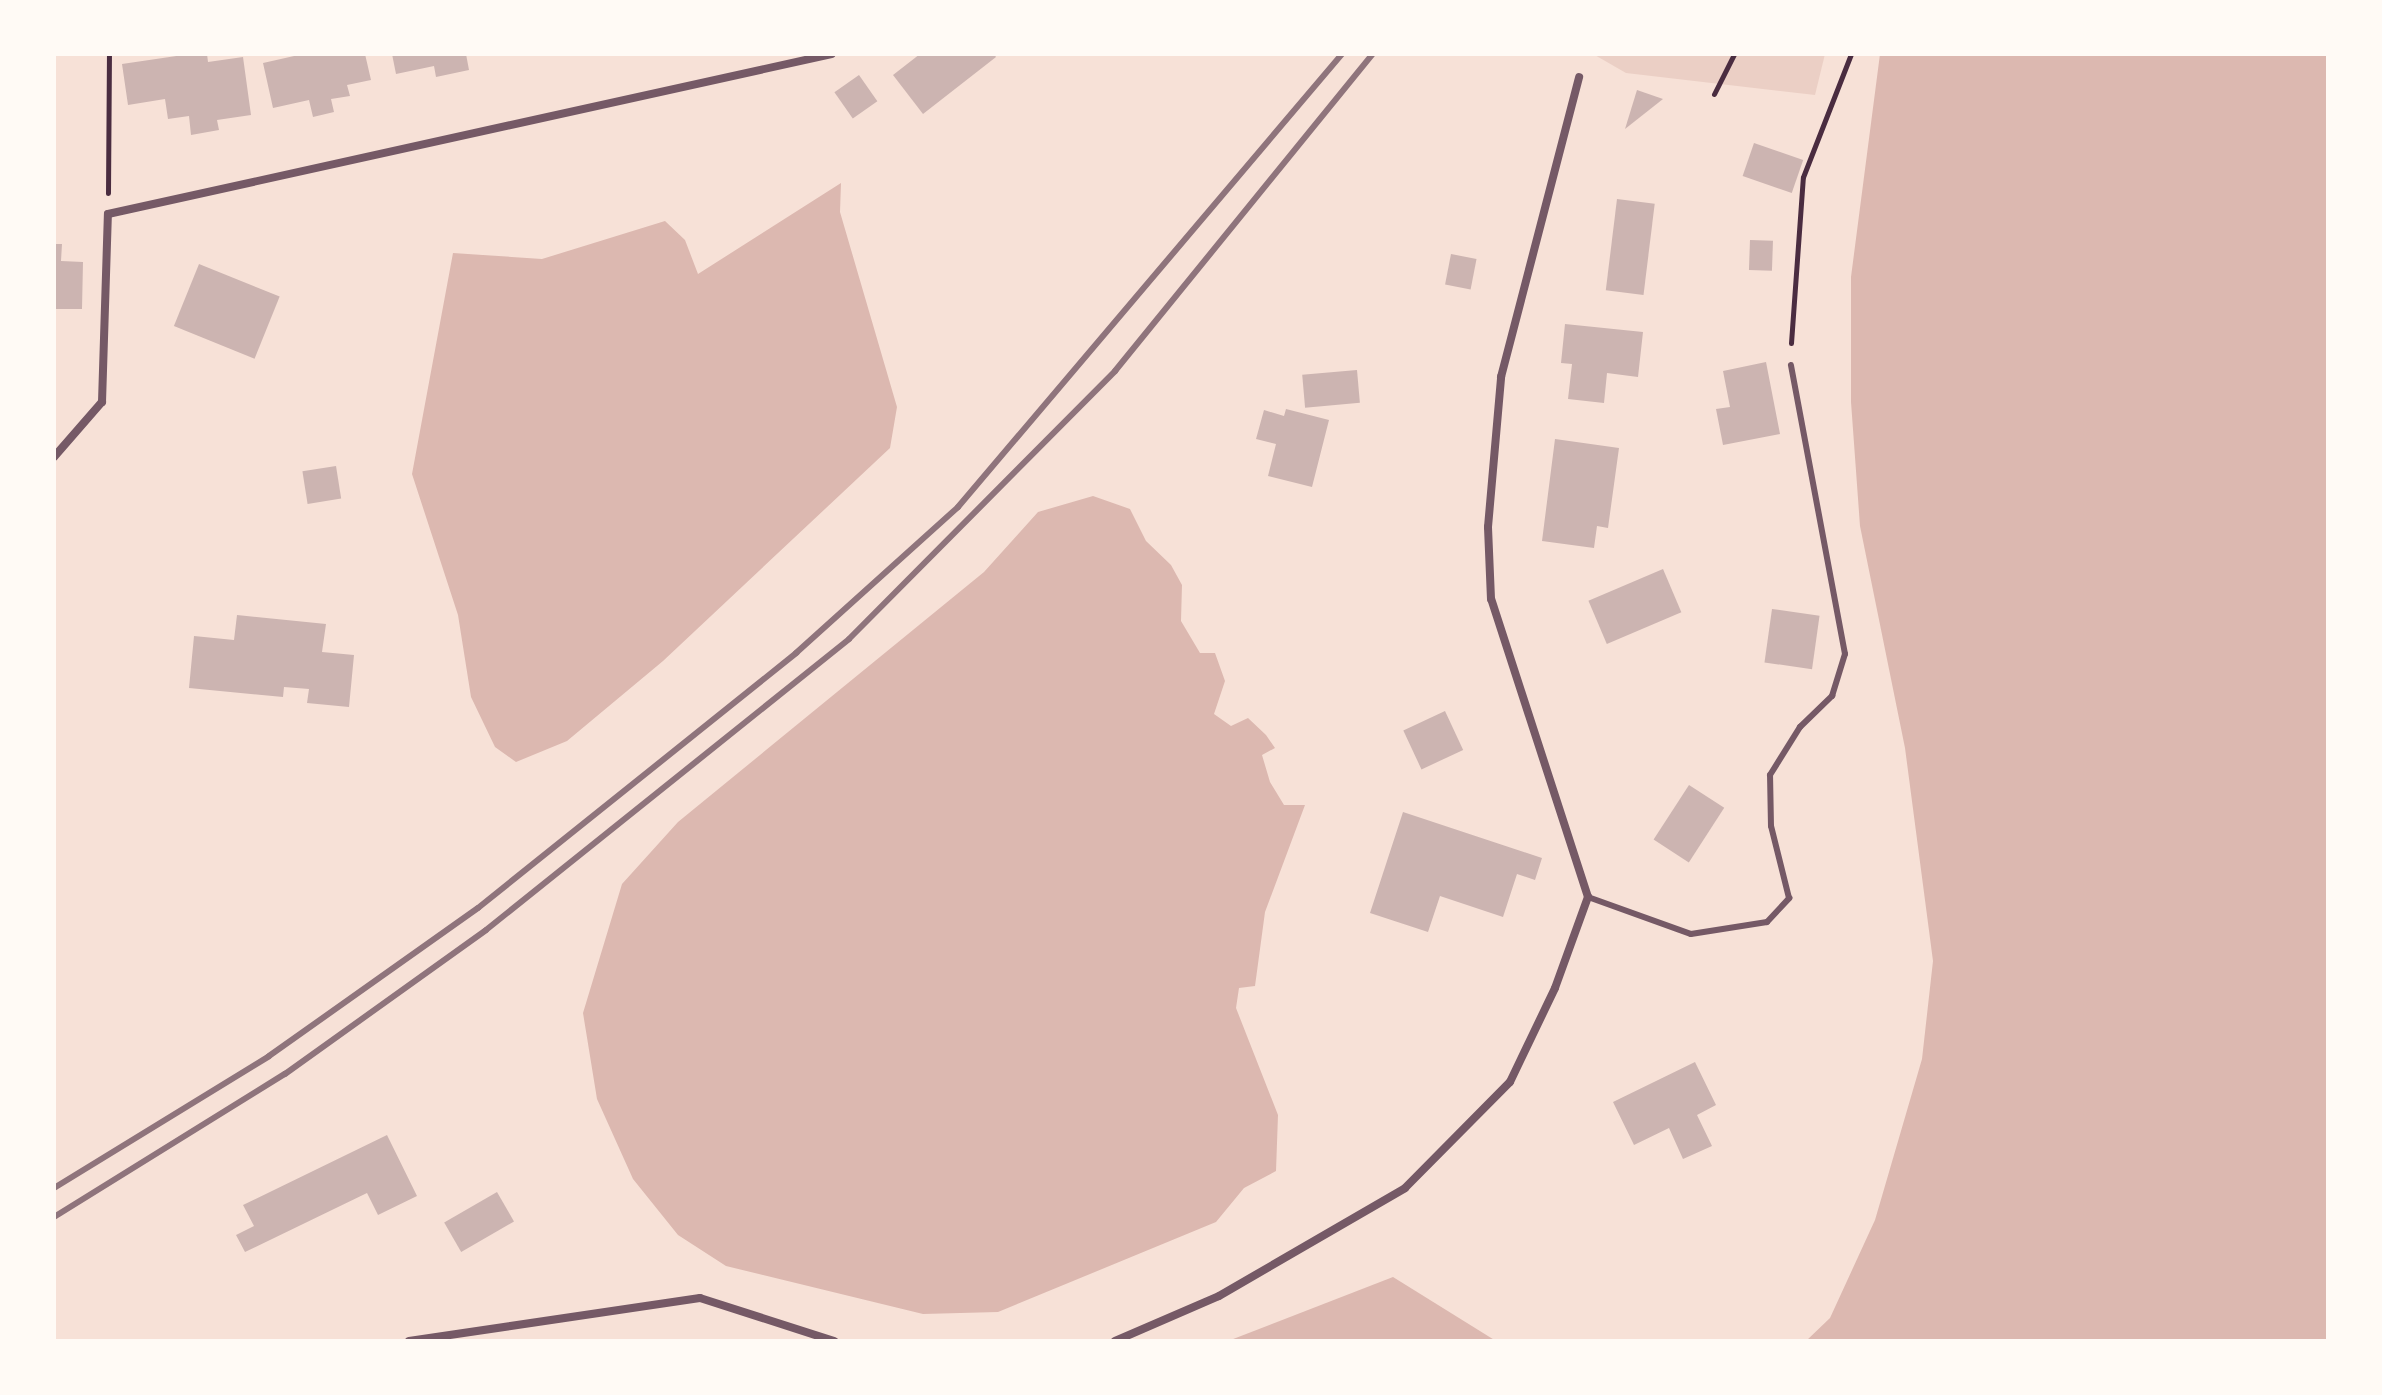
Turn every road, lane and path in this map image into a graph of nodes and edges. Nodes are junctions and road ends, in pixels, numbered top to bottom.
1 (109, 54) edge
2 (832, 54) edge
3 (1734, 54) edge
4 (1851, 54) edge
5 (1579, 77) dead end
6 (1714, 94) dead end
7 (108, 214) junction
8 (1791, 365) joint
9 (54, 457) edge
10 (1588, 897) junction
11 (409, 1341) edge
12 (834, 1341) edge
13 (1115, 1341) edge

1 - 7 path
2 - 7 street
3 - 6 path
4 - 8 path
5 - 10 street
7 - 9 street
8 - 10 lane
10 - 13 street
11 - 12 street

